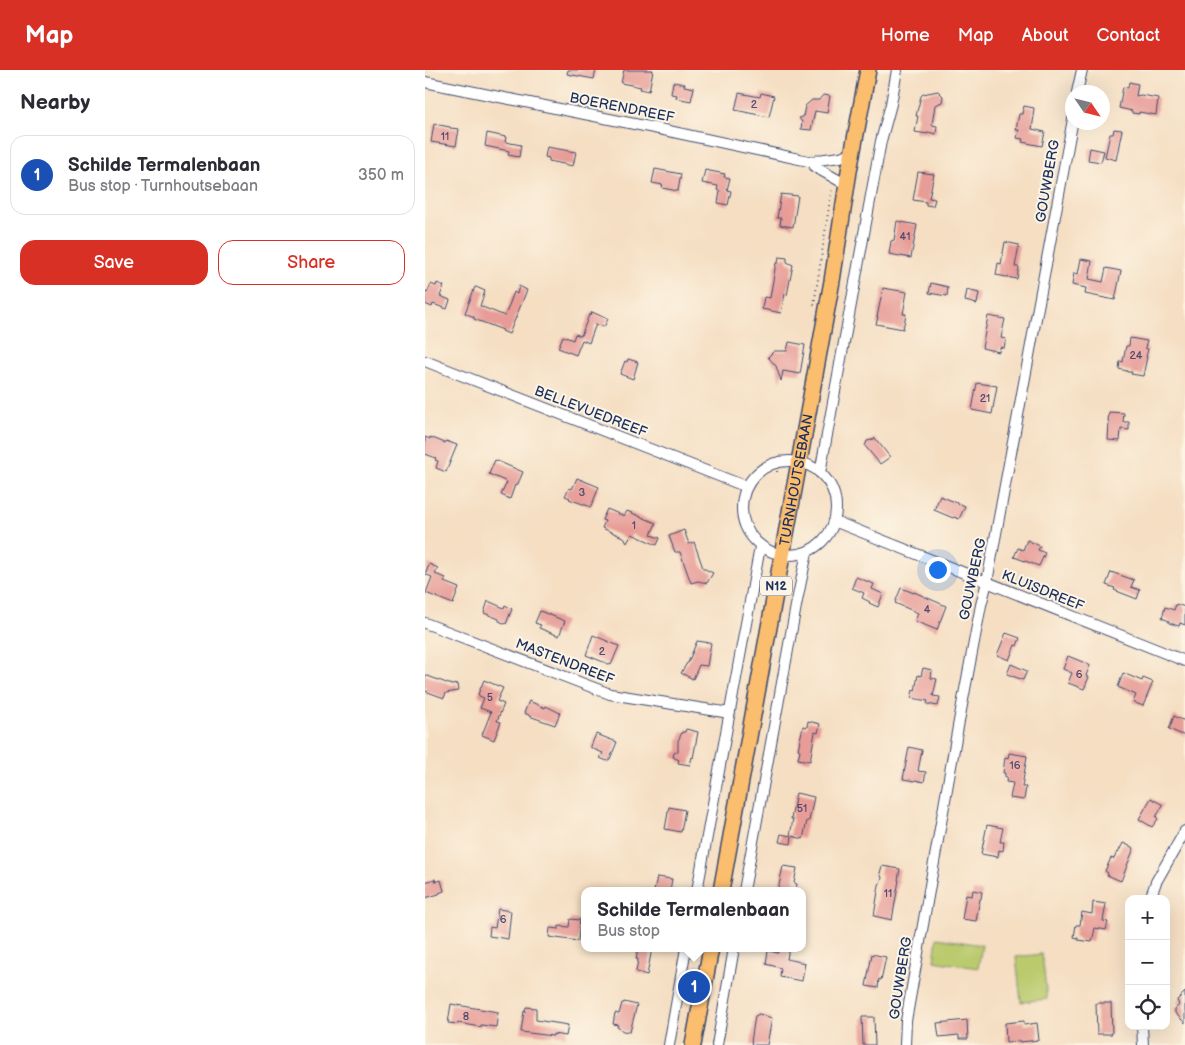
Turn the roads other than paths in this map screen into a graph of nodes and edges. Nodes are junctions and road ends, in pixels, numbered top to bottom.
1 (868, 70) edge
2 (897, 70) edge
3 (1082, 70) edge
4 (425, 82) edge
5 (1079, 85) edge
6 (1071, 130) edge
7 (853, 153) junction
8 (813, 162) junction
9 (840, 181) junction
10 (425, 361) edge
11 (799, 462) junction
12 (820, 473) junction
13 (747, 487) junction
14 (834, 521) junction
15 (760, 547) junction
16 (807, 552) junction
17 (782, 555) junction
18 (987, 582) junction
19 (425, 623) edge
20 (1185, 661) edge
21 (730, 713) junction
22 (1185, 831) edge
23 (698, 887) edge
24 (722, 887) edge
25 (745, 887) edge
26 (1151, 895) edge
27 (685, 952) edge
28 (710, 952) edge
29 (733, 952) edge
30 (1142, 1030) edge
31 (669, 1045) edge
32 (693, 1045) edge
33 (717, 1045) edge
34 (905, 1045) edge
35 (1143, 1045) edge

1 - 7 main road, TURNHOUTSEBAAN / N12
2 - 12 street, TURNHOUTSEBAAN
3 - 5 street
4 - 8 street, BOERENDREEF
6 - 18 street, GOUWBERG
7 - 8 street, BOERENDREEF
7 - 9 main road, TURNHOUTSEBAAN / N12
8 - 9 street, BOERENDREEF
9 - 11 main road, TURNHOUTSEBAAN / N12
10 - 13 street, BELLEVUEDREEF
11 - 12 street
11 - 13 street
11 - 17 main road, TURNHOUTSEBAAN / N12
12 - 14 street
13 - 15 street
14 - 16 street
14 - 18 street, KLUISDREEF
15 - 17 street
15 - 21 street, TURNHOUTSEBAAN
16 - 17 street
16 - 25 street, TURNHOUTSEBAAN
17 - 24 main road, TURNHOUTSEBAAN / N12
18 - 20 street, KLUISDREEF
18 - 34 street, GOUWBERG
19 - 21 street, MASTENDREEF
21 - 23 street, TURNHOUTSEBAAN
22 - 26 street
27 - 31 street
28 - 32 main road
29 - 33 street
30 - 35 street

